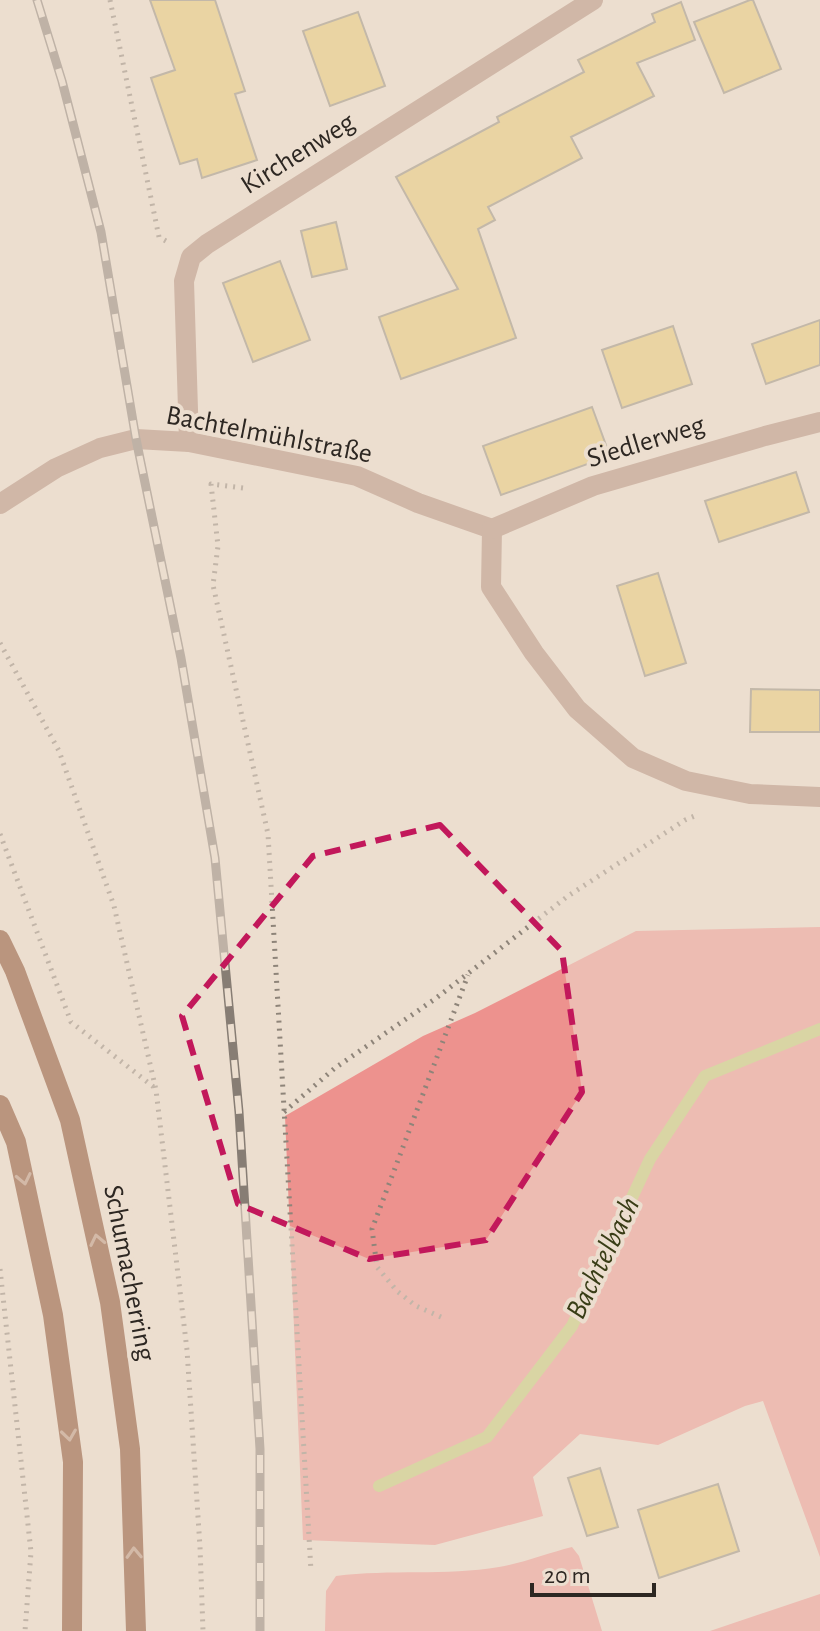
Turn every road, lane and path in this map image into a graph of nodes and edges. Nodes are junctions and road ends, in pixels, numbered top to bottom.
1 (110, 0) edge
2 (593, 0) edge
3 (191, 257) junction
4 (820, 422) edge
5 (189, 442) junction
6 (257, 489) dead end
7 (0, 504) edge
8 (492, 529) junction
9 (0, 643) edge
10 (820, 797) edge
11 (698, 815) dead end
12 (0, 834) edge
13 (0, 940) edge
14 (468, 974) junction
15 (156, 1090) junction
16 (0, 1105) edge
17 (284, 1112) junction
18 (0, 1269) edge
19 (441, 1317) dead end
20 (311, 1571) dead end
21 (25, 1631) edge
22 (72, 1631) edge
23 (136, 1631) edge
24 (203, 1631) edge

1 - 3 path
2 - 3 street, Kirchenweg
3 - 5 street
4 - 8 street, Siedlerweg
5 - 7 street, Bachtelmühlstraße
5 - 8 street, Bachtelmühlstraße
6 - 17 path
8 - 10 street
9 - 15 path
11 - 14 path
12 - 15 path
23 -> 13 main road, Schumacherring
14 - 17 path
14 - 19 path
15 - 24 path
16 -> 22 main road
17 - 20 path
18 - 21 path

